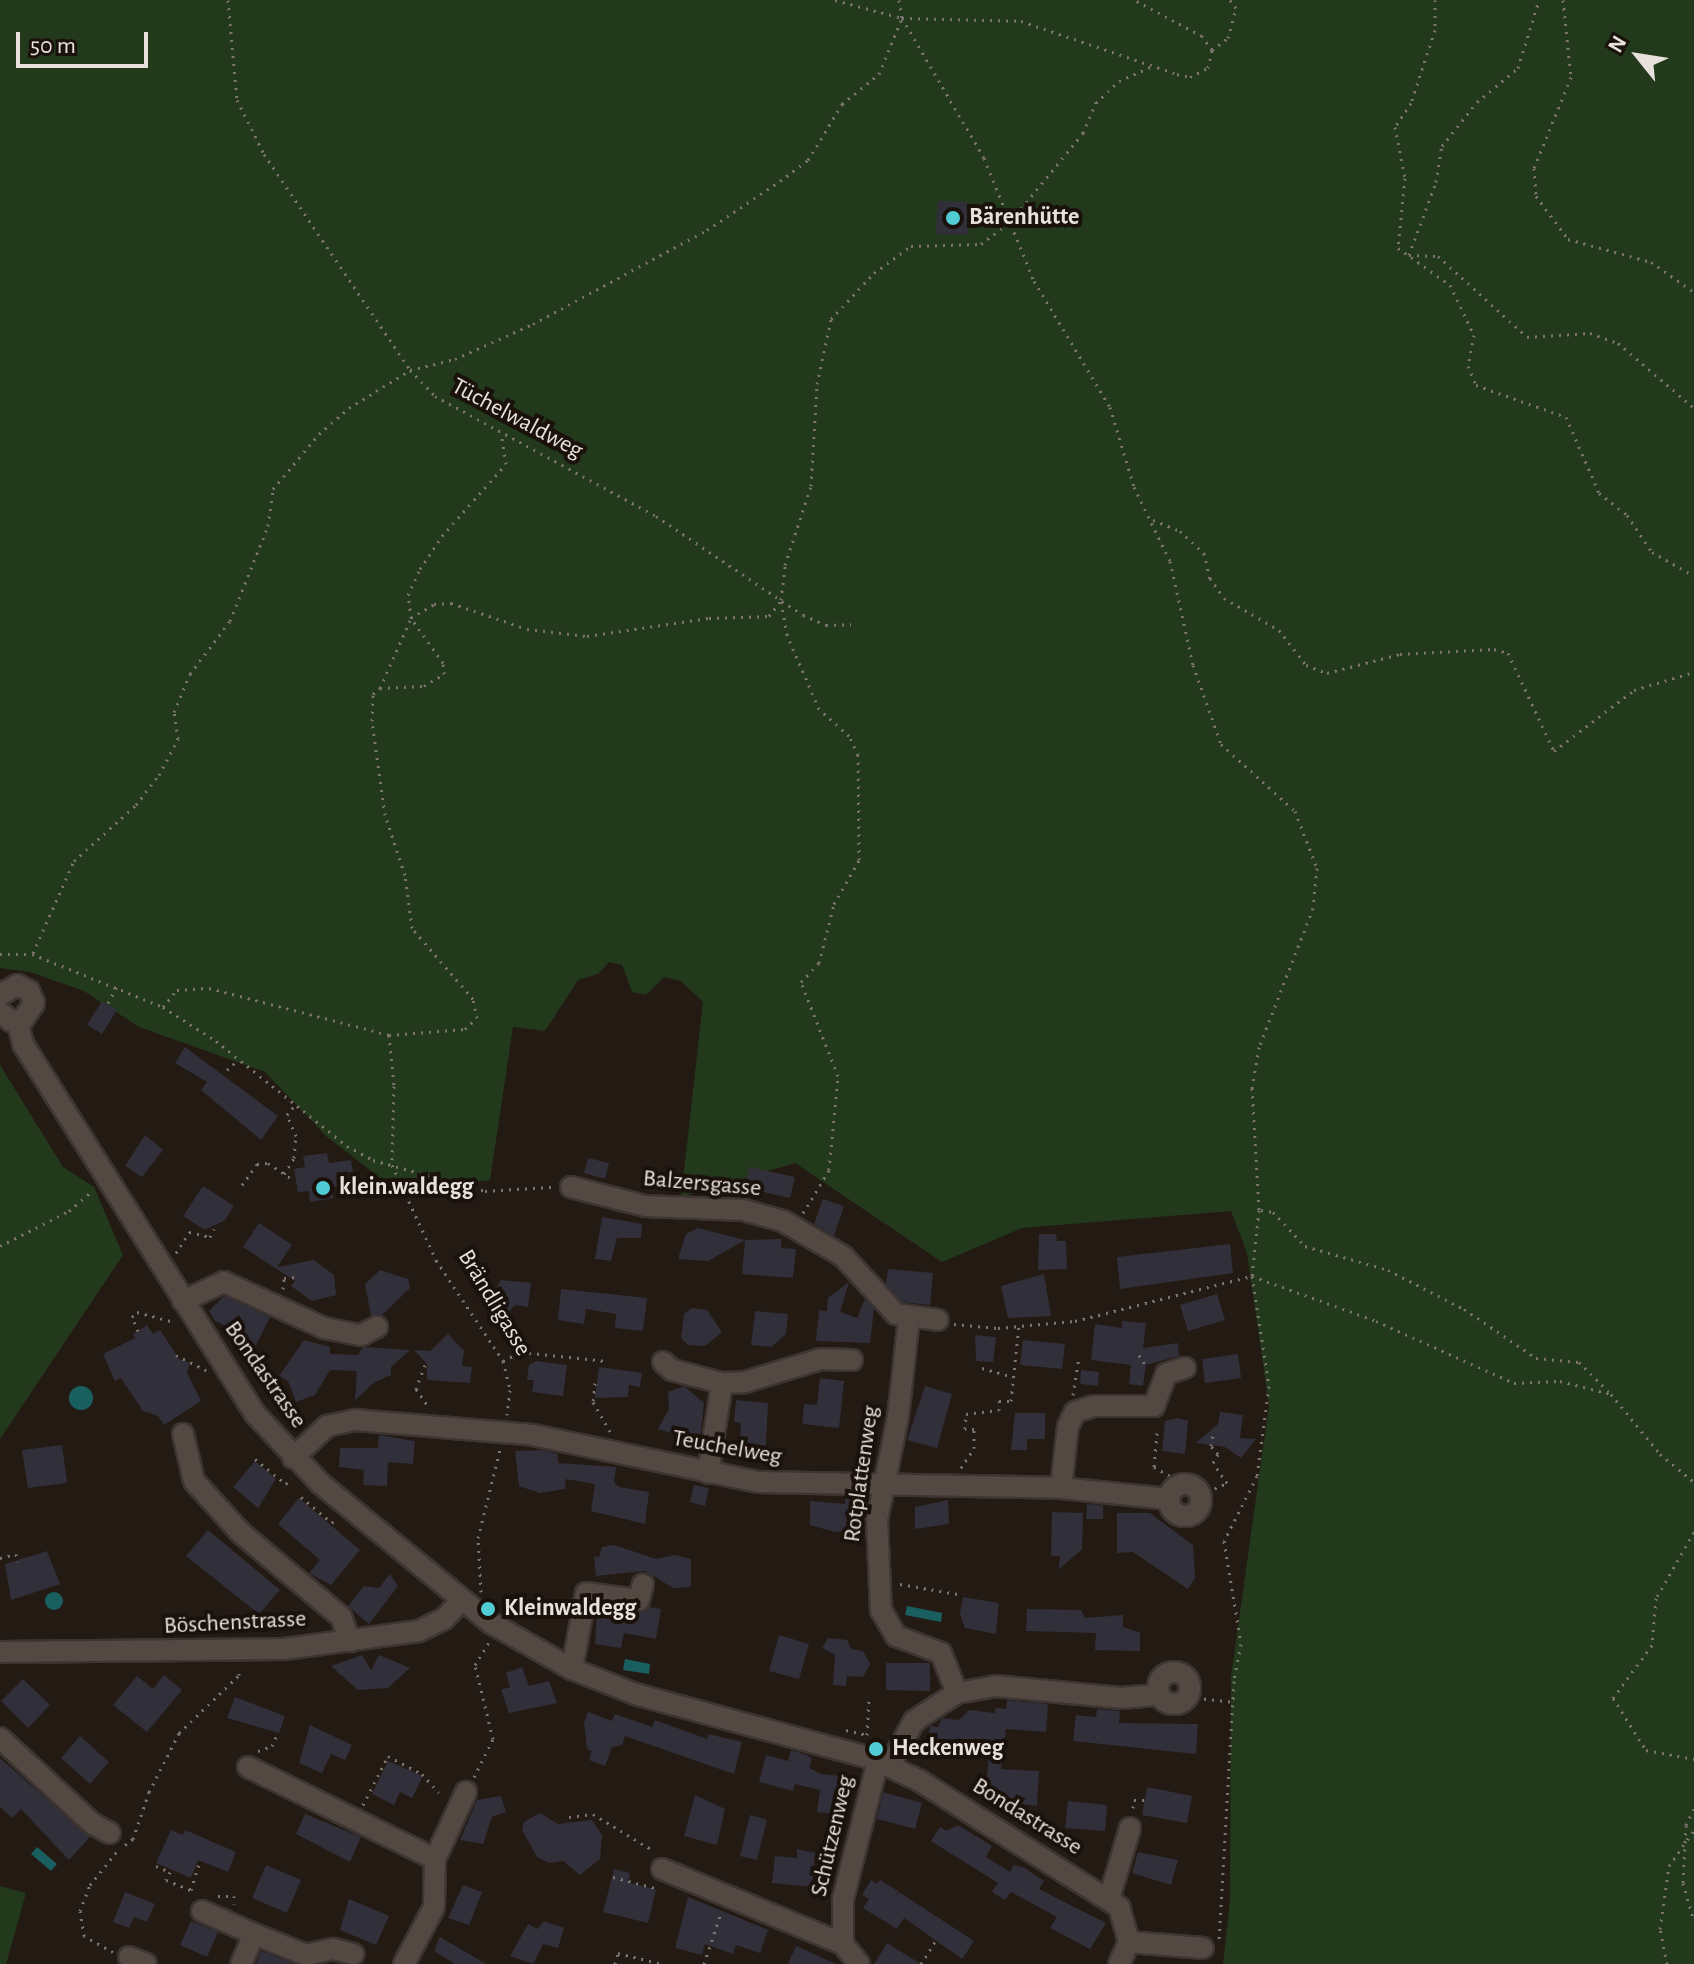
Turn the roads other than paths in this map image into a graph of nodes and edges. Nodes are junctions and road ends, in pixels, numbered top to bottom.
1 (0, 995) edge
2 (8, 1016) edge
3 (571, 1187) road end
4 (183, 1301) junction
5 (909, 1318) junction
6 (938, 1320) road end
7 (377, 1327) dead end
8 (852, 1360) dead end
9 (663, 1362) dead end
10 (1185, 1368) dead end
11 (722, 1383) junction
12 (183, 1434) dead end
13 (292, 1468) junction
14 (708, 1473) junction
15 (883, 1486) junction
16 (1061, 1488) junction
17 (1175, 1492) junction
18 (643, 1584) dead end
19 (461, 1601) junction
20 (350, 1641) junction
21 (0, 1652) edge
22 (572, 1669) junction
23 (957, 1693) junction
24 (1188, 1697) road end
25 (0, 1738) edge
26 (253, 1759) road end
27 (884, 1763) junction
28 (466, 1792) road end
29 (1130, 1828) dead end
30 (115, 1841) road end
31 (435, 1859) junction
32 (664, 1878) road end
33 (1109, 1899) junction
34 (202, 1911) dead end
35 (254, 1934) junction
36 (1129, 1942) junction
37 (843, 1944) junction
38 (1211, 1949) road end
39 (353, 1954) dead end
40 (241, 1964) edge
41 (404, 1964) edge
42 (859, 1964) edge
43 (1119, 1964) edge

1 - 2 street, Bondastrasse
2 - 4 street, Bondastrasse
3 - 5 street, Balzersgasse
4 - 7 street
4 - 13 street, Bondastrasse
5 - 6 street
5 - 15 street, Rotplattenweg
8 - 11 street
9 - 11 street
10 - 16 street
11 - 14 street
12 - 20 street
13 - 14 street, Teuchelweg
13 - 19 street, Bondastrasse
14 - 15 street, Teuchelweg
15 - 16 street, Teuchelweg
15 - 23 street, Rotplattenweg
16 - 17 street, Teuchelweg
17 - 17 street, Teuchelweg
18 - 22 street
19 - 20 street, Böschenstrasse
19 - 22 street, Bondastrasse
20 - 21 street, Böschenstrasse
22 - 27 street, Bondastrasse
23 - 24 street
23 - 27 street
25 - 30 street
26 - 31 street
27 - 33 street, Bondastrasse
27 - 37 street, Schützenweg
28 - 31 street
29 - 33 street
31 - 41 street
32 - 37 street
33 - 36 street, Bondastrasse
34 - 35 street
35 - 39 street
35 - 40 street
36 - 38 street
36 - 43 street
37 - 42 street

